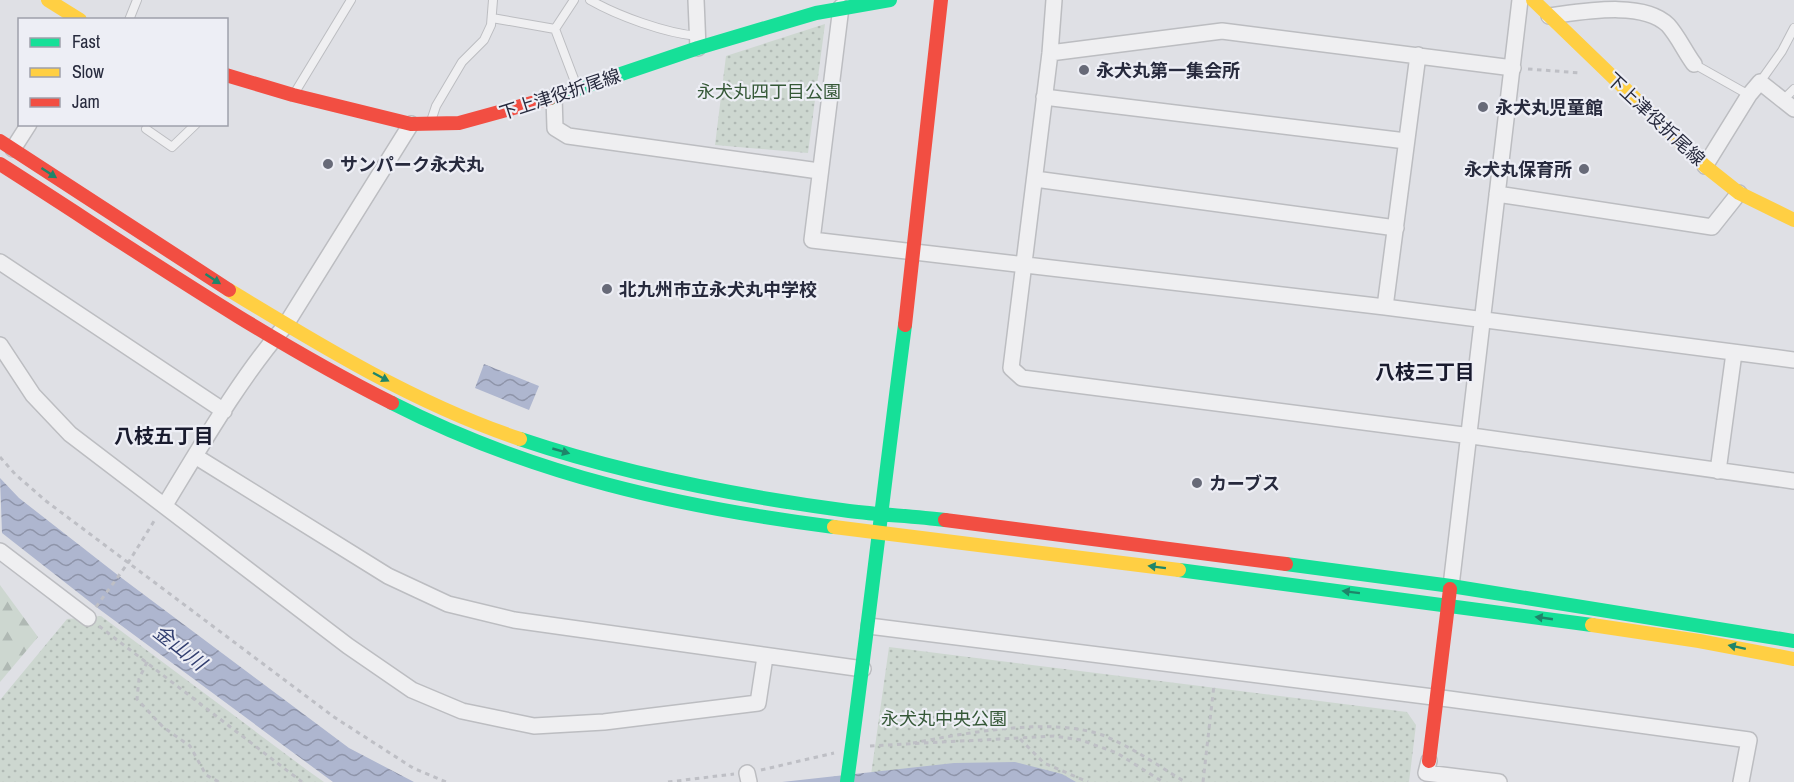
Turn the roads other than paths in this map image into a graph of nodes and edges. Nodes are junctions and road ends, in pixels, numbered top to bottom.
1 (48, 0) edge
2 (137, 0) edge
3 (351, 0) edge
4 (494, 0) edge
5 (574, 0) edge
6 (590, 0) edge
7 (696, 0) edge
8 (890, 0) edge
9 (941, 0) edge
10 (1054, 0) edge
11 (1520, 0) edge
12 (1533, 0) edge
13 (818, 6) edge
14 (841, 7) junction
15 (1549, 16) junction
16 (77, 18) edge
17 (130, 18) edge
18 (492, 18) junction
19 (1794, 28) edge
20 (555, 29) junction
21 (698, 42) junction
22 (1050, 52) junction
23 (1418, 55) junction
24 (1694, 64) joint
25 (1513, 68) junction
26 (228, 76) edge
27 (1760, 82) junction
28 (577, 88) junction
29 (1749, 94) junction
30 (293, 95) junction
31 (554, 97) junction
32 (1044, 97) junction
33 (1790, 99) edge
34 (429, 123) junction
35 (411, 124) junction
36 (27, 126) edge
37 (194, 126) edge
38 (146, 129) dead end
39 (1406, 141) junction
40 (7, 145) edge
41 (0, 165) edge
42 (1705, 166) junction
43 (819, 171) junction
44 (1035, 179) junction
45 (1739, 193) junction
46 (1497, 194) junction
47 (1794, 220) edge
48 (1396, 228) junction
49 (914, 253) junction
50 (0, 262) edge
51 (1023, 266) junction
52 (1385, 307) junction
53 (1483, 321) junction
54 (285, 326) junction
55 (274, 339) junction
56 (0, 345) edge
57 (1734, 353) junction
58 (1794, 360) edge
59 (224, 411) junction
60 (1469, 436) junction
61 (195, 456) junction
62 (1718, 471) junction
63 (1794, 481) edge
64 (165, 505) junction
65 (882, 512) junction
66 (879, 532) junction
67 (0, 551) edge
68 (1450, 586) junction
69 (1448, 604) junction
70 (88, 618) road end
71 (869, 626) junction
72 (1794, 640) edge
73 (765, 657) junction
74 (1794, 659) edge
75 (863, 669) junction
76 (1436, 698) junction
77 (1429, 761) joint
78 (847, 782) edge
79 (1499, 782) edge
80 (1740, 782) edge

1 - 16 street
2 - 17 lane
3 - 30 lane
4 - 18 lane
5 - 20 lane
6 - 21 lane
7 - 21 street
8 - 14 street, 下上津役折尾線
9 - 49 street
10 - 22 street
11 - 25 street
12 - 15 street, 下上津役折尾線
13 - 14 street, 下上津役折尾線
13 - 21 street, 下上津役折尾線
14 - 43 street
15 - 24 street
15 - 42 street, 下上津役折尾線
18 - 20 lane
18 - 34 lane
19 - 27 lane
20 - 28 lane
21 - 28 street, 下上津役折尾線
22 - 23 street
22 - 32 street
23 - 25 street
23 - 39 street
24 - 29 lane
25 - 46 street
26 - 30 street, 下上津役折尾線
27 - 29 street
27 - 33 street
28 - 31 street, 下上津役折尾線
29 - 42 street
30 - 35 street, 下上津役折尾線
31 - 34 street, 下上津役折尾線
31 - 43 street
32 - 39 street
32 - 44 street
34 - 35 street, 下上津役折尾線
35 - 54 street
36 - 40 street
37 - 38 lane
39 - 48 street
40 -> 54 street
41 - 55 street
42 - 45 street, 下上津役折尾線
43 - 49 street
44 - 48 street
44 - 51 street
45 - 46 street
45 - 47 street, 下上津役折尾線
46 - 53 street
48 - 52 street
49 - 51 street
49 - 65 street
50 - 59 street
51 - 52 street
51 - 60 street
52 - 53 street
53 - 57 street
53 - 60 street
54 - 55 street
54 -> 65 street
55 - 59 street
55 - 66 street
56 - 64 street
57 - 58 street
57 - 62 street
59 - 61 street
60 - 62 street
60 - 68 street
61 - 64 street
61 - 73 street
62 - 63 street
64 - 73 street
65 - 66 street
65 - 68 street
69 -> 66 street
66 - 71 street
67 - 70 street
68 - 69 street
68 - 72 street
74 -> 69 street
69 - 76 street
71 - 75 street
71 - 76 street
73 - 75 street
75 - 78 street
76 - 77 street
76 - 80 street
77 - 79 street

